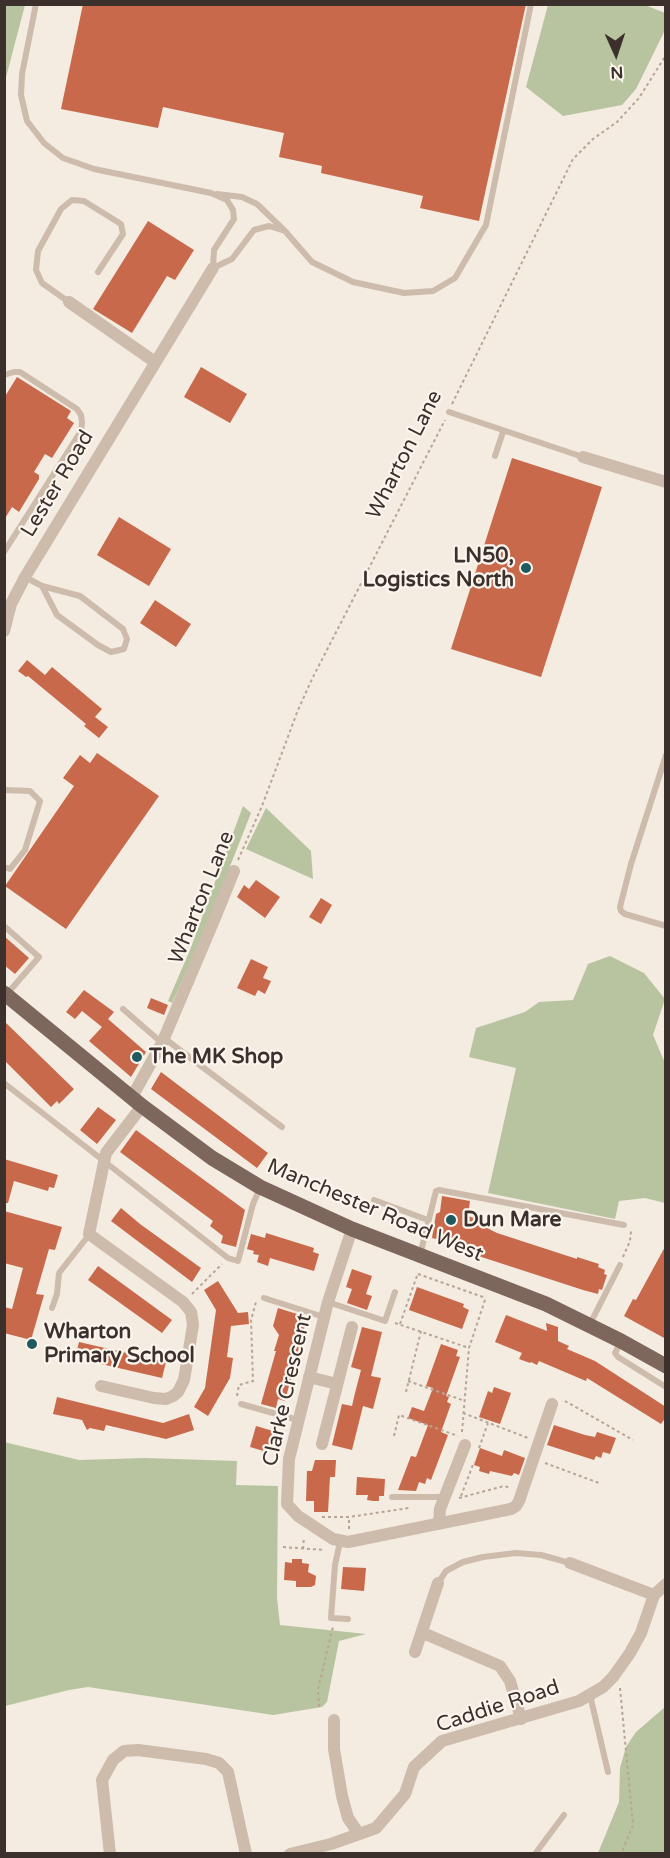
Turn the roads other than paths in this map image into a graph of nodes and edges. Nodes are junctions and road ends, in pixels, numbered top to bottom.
1 (36, 4) edge
2 (531, 4) edge
3 (211, 193) junction
4 (285, 231) junction
5 (213, 268) junction
6 (98, 272) dead end
7 (69, 302) joint
8 (156, 362) junction
9 (4, 375) edge
10 (449, 412) road end
11 (503, 432) junction
12 (495, 456) dead end
13 (584, 457) joint
14 (666, 482) edge
15 (4, 552) edge
16 (25, 577) junction
17 (42, 586) junction
18 (4, 631) edge
19 (666, 756) edge
20 (4, 790) edge
21 (4, 867) edge
22 (234, 871) road end
23 (4, 926) edge
24 (666, 926) edge
25 (6, 994) edge
26 (123, 1009) dead end
27 (163, 1040) junction
28 (4, 1083) edge
29 (137, 1102) junction
30 (282, 1127) dead end
31 (104, 1160) junction
32 (260, 1187) junction
33 (374, 1200) dead end
34 (428, 1220) junction
35 (624, 1225) road end
36 (352, 1229) junction
37 (89, 1234) junction
38 (422, 1256) junction
39 (620, 1265) road end
40 (395, 1292) dead end
41 (264, 1298) road end
42 (328, 1302) junction
43 (52, 1308) dead end
44 (324, 1317) junction
45 (590, 1325) junction
46 (352, 1327) dead end
47 (621, 1341) junction
48 (666, 1366) edge
49 (309, 1377) junction
50 (337, 1384) junction
51 (101, 1386) dead end
52 (666, 1387) edge
53 (241, 1404) road end
54 (552, 1404) road end
55 (298, 1420) junction
56 (464, 1441) road end
57 (322, 1444) dead end
58 (392, 1497) dead end
59 (443, 1500) junction
60 (439, 1524) junction
61 (339, 1546) junction
62 (570, 1563) joint
63 (438, 1583) joint
64 (666, 1584) edge
65 (654, 1595) junction
66 (348, 1619) dead end
67 (423, 1633) junction
68 (415, 1652) dead end
69 (590, 1695) junction
70 (521, 1719) junction
71 (334, 1720) dead end
72 (608, 1772) dead end
73 (564, 1815) dead end
74 (359, 1833) junction
75 (332, 1849) edge
76 (110, 1854) edge
77 (246, 1854) edge
78 (290, 1854) edge
79 (535, 1854) edge

1 - 3 lane
2 - 4 lane
3 - 4 lane
3 - 5 lane
4 - 5 lane
5 - 8 street, Lester Road
6 - 7 lane
7 - 8 street
8 - 16 street, Lester Road
9 - 15 lane
10 - 11 lane
11 - 12 lane
11 - 13 lane
13 - 14 street
16 - 17 lane
16 - 18 street, Lester Road
17 - 17 lane
19 - 24 lane
20 - 21 lane
22 - 27 street, Wharton Lane
23 - 25 lane
25 - 29 main road, Manchester Road West
26 - 27 lane
27 - 29 street, Wharton Lane
27 - 30 lane
28 - 31 lane
29 - 31 street, Wharton Lane
29 - 32 main road, Manchester Road West
31 - 32 lane
31 - 37 street, Wharton Lane
32 - 36 main road, Manchester Road West
33 - 34 lane
34 - 35 lane
34 - 38 lane
36 - 38 main road, Manchester Road West
36 - 42 street, Clarke Crescent
37 - 43 lane
37 - 51 street
38 - 45 main road, Manchester Road West
39 - 45 lane
40 - 42 lane
41 - 44 lane
42 - 44 street, Clarke Crescent
44 - 49 street, Clarke Crescent
45 - 47 main road, Manchester Road West
46 - 50 street
47 - 48 main road, Manchester Road West
47 - 52 lane
49 - 50 street
49 - 55 street, Clarke Crescent
50 - 57 street
53 - 55 lane
54 - 60 street
55 - 61 street, Clarke Crescent
56 - 59 street
58 - 59 lane
59 - 60 street
60 - 61 street
61 - 66 lane
62 - 63 lane
62 - 65 street
63 - 67 street
64 - 65 street, Caddie Road
65 - 69 street, Caddie Road
67 - 68 street
67 - 70 street
69 - 70 street, Caddie Road
69 - 72 lane
70 - 74 street, Caddie Road
71 - 74 street
73 - 79 lane
74 - 75 street, Caddie Road
75 - 78 street, Caddie Road
76 - 77 street

